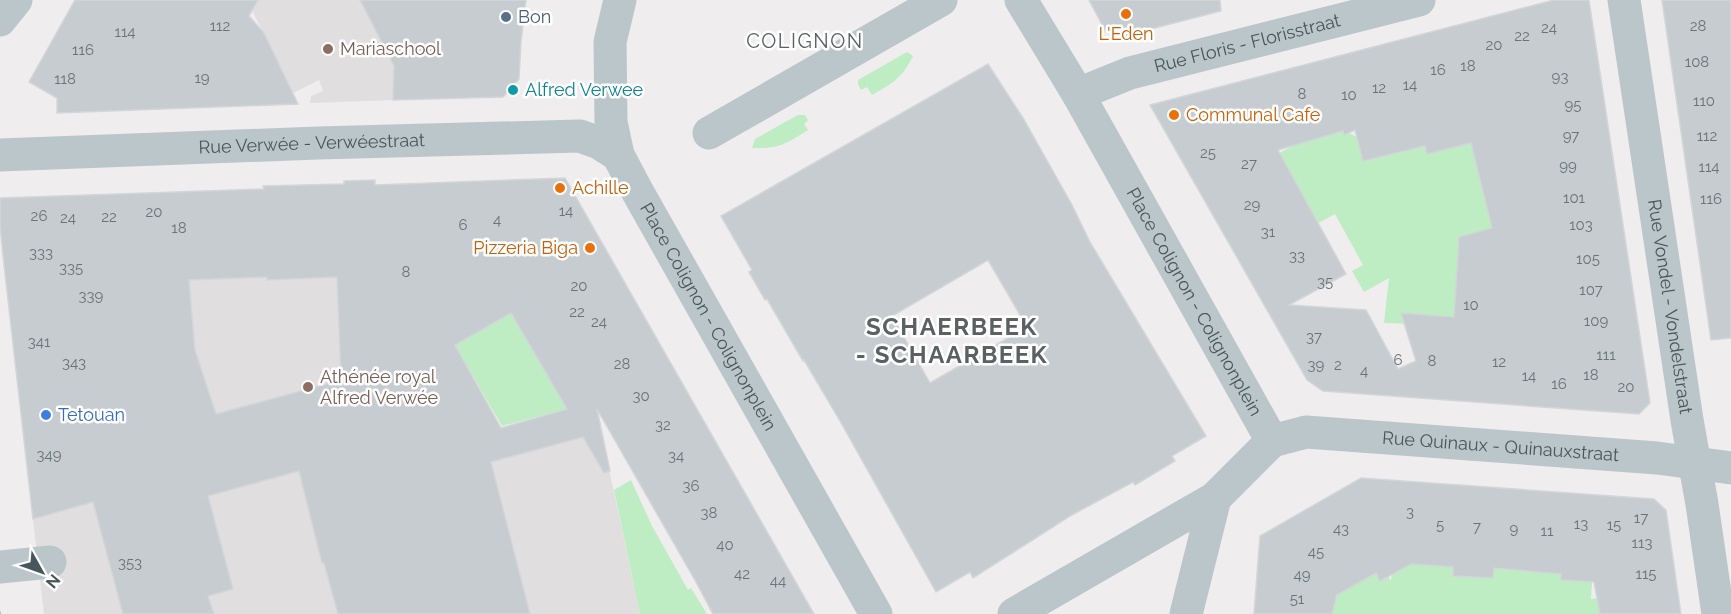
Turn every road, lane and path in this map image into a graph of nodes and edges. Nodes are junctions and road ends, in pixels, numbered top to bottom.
1 (16, 0) edge
2 (620, 0) edge
3 (941, 0) edge
4 (1021, 0) edge
5 (1419, 0) edge
6 (1624, 0) edge
7 (0, 20) edge
8 (1078, 94) junction
9 (709, 133) dead end
10 (618, 154) junction
11 (0, 155) edge
12 (1272, 441) junction
13 (1695, 463) junction
14 (1731, 468) edge
15 (1215, 498) junction
16 (50, 562) dead end
17 (0, 567) edge
18 (876, 614) edge
19 (1014, 614) edge
20 (1186, 614) edge
21 (1718, 614) edge

1 - 7 street
2 - 10 street, Place Colignon - Colignonplein
3 - 9 street
4 - 8 street, Place Colignon - Colignonplein
5 - 8 street, Rue Floris - Florisstraat
6 - 13 street, Rue Vondel - Vondelstraat
8 - 12 street, Place Colignon - Colignonplein
10 - 11 street, Rue Verwée - Verwéestraat
10 - 18 street, Place Colignon - Colignonplein
12 - 13 street, Rue Quinaux - Quinauxstraat
12 - 15 street
13 - 14 street, Rue Quinaux - Quinauxstraat
13 - 21 street, Rue Vondel - Vondelstraat
15 - 19 street
15 - 20 street
16 - 17 street

